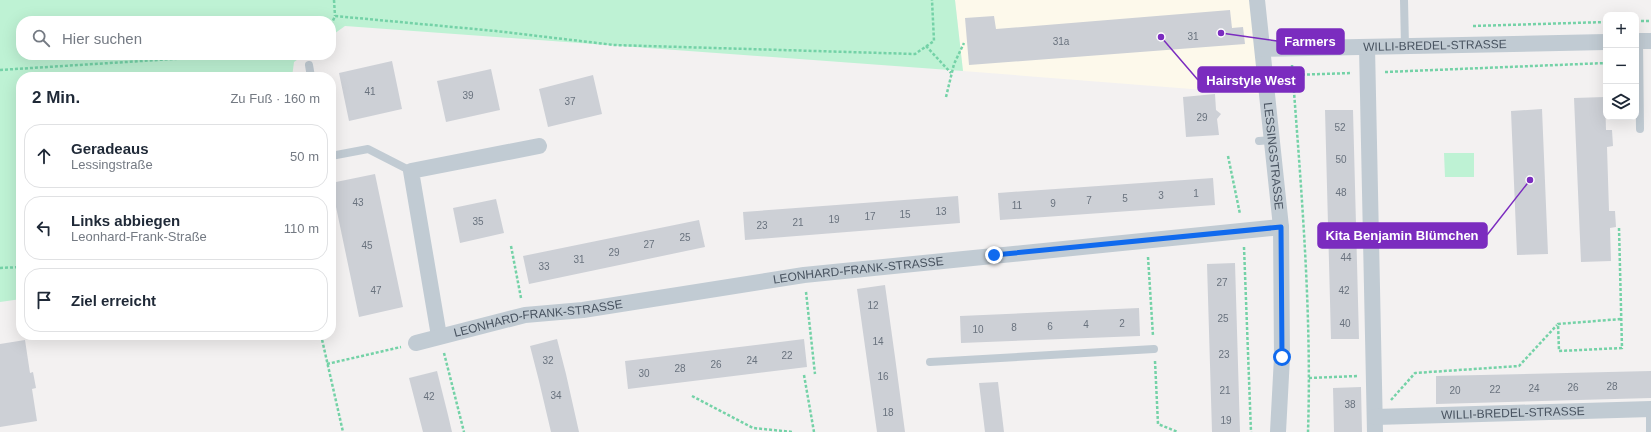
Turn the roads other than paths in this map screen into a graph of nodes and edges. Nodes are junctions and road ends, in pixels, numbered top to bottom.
1 (1258, 0) edge
2 (1404, 0) edge
3 (1642, 41) edge
4 (1603, 42) edge
5 (1405, 46) junction
6 (1367, 47) junction
7 (1263, 49) junction
8 (309, 65) dead end
9 (310, 72) edge
10 (1640, 129) dead end
11 (539, 146) dead end
12 (336, 155) edge
13 (411, 171) junction
14 (1281, 227) junction
15 (439, 336) junction
16 (416, 343) road end
17 (1154, 349) road end
18 (930, 362) dead end
19 (1650, 409) edge
20 (1375, 425) edge
21 (1278, 432) edge
22 (1650, 432) edge

1 - 7 street, LESSINGSTRASSE
2 - 5 lane
3 - 10 lane
4 - 5 street, WILLI-BREDEL-STRASSE
5 - 6 street, WILLI-BREDEL-STRASSE
6 - 7 street, WILLI-BREDEL-STRASSE
6 - 20 street
7 - 14 street, LESSINGSTRASSE
8 - 9 lane
11 - 13 street
12 - 13 lane
13 - 15 street, LEONHARD-FRANK-STRASSE
14 - 15 street, LEONHARD-FRANK-STRASSE
14 - 21 street, LESSINGSTRASSE
15 - 16 street, LEONHARD-FRANK-STRASSE
17 - 18 lane
19 - 20 street, WILLI-BREDEL-STRASSE
19 - 22 lane

